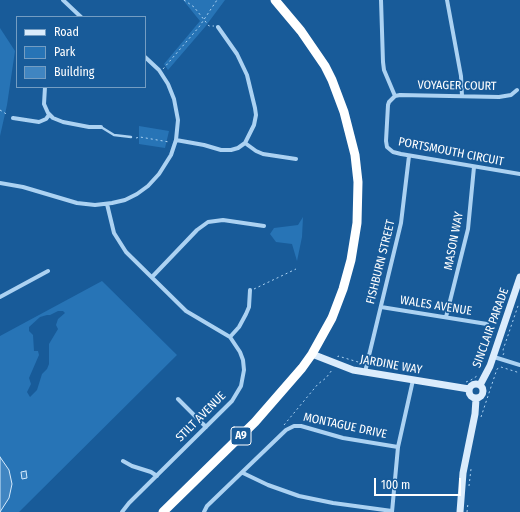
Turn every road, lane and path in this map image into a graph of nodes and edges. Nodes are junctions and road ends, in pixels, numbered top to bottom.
1 (63, 0) edge
2 (184, 0) edge
3 (217, 0) edge
4 (275, 0) edge
5 (381, 0) edge
6 (447, 0) edge
7 (80, 16) edge
8 (204, 19) junction
9 (218, 27) joint
10 (146, 58) edge
11 (160, 72) junction
12 (45, 88) edge
13 (517, 90) dead end
14 (395, 96) junction
15 (462, 96) junction
16 (0, 110) edge
17 (49, 115) junction
18 (12, 118) joint
19 (101, 127) joint
20 (131, 137) joint
21 (176, 140) junction
22 (169, 142) dead end
23 (245, 143) junction
24 (409, 156) junction
25 (296, 159) dead end
26 (474, 167) junction
27 (520, 174) edge
28 (0, 183) edge
29 (107, 204) junction
30 (264, 226) dead end
31 (296, 269) dead end
32 (48, 271) dead end
33 (152, 277) junction
34 (520, 278) edge
35 (250, 290) joint
36 (518, 293) edge
37 (0, 297) edge
38 (519, 303) edge
39 (380, 306) junction
40 (446, 317) junction
41 (487, 324) dead end
42 (230, 337) junction
43 (312, 354) junction
44 (503, 354) dead end
45 (494, 357) junction
46 (337, 359) dead end
47 (362, 359) dead end
48 (520, 365) edge
49 (332, 370) dead end
50 (365, 372) junction
51 (520, 374) edge
52 (413, 380) junction
53 (490, 381) dead end
54 (492, 381) junction
55 (480, 385) junction
56 (469, 389) junction
57 (178, 399) dead end
58 (476, 399) junction
59 (481, 419) dead end
60 (284, 424) dead end
61 (206, 427) junction
62 (398, 447) junction
63 (123, 461) dead end
64 (471, 466) dead end
65 (243, 473) junction
66 (157, 476) junction
67 (469, 485) dead end
68 (468, 500) dead end
69 (122, 512) edge
70 (163, 512) edge
71 (204, 512) edge
72 (392, 512) edge
73 (460, 512) edge
74 (467, 512) edge

1 - 7 street
2 - 8 path
3 - 8 path
4 - 43 highway, A9
5 - 14 street
6 - 15 street
8 - 9 path
8 - 11 path
9 - 23 street
10 - 11 street
11 - 21 street
12 - 17 street
13 - 15 street, VOYAGER COURT
14 - 15 street, VOYAGER COURT
14 - 24 street, PORTSMOUTH CIRCUIT
16 - 18 path
17 - 18 street
17 - 19 street
19 - 20 lane
20 - 22 path
21 - 23 street
21 - 29 street
23 - 25 street
24 - 26 street, PORTSMOUTH CIRCUIT
24 - 39 street, FISHBURN STREET
26 - 27 street, PORTSMOUTH CIRCUIT
26 - 40 street, MASON WAY
28 - 29 street
29 - 33 street, STILT AVENUE
30 - 33 street
31 - 35 path
32 - 37 street
33 - 42 street, STILT AVENUE
34 - 36 street, SINCLAIR PARADE
35 - 42 street
36 - 45 street, SINCLAIR PARADE
38 - 44 path
39 - 40 street, WALES AVENUE
39 - 50 street, FISHBURN STREET
40 - 41 street, WALES AVENUE
42 - 61 street, STILT AVENUE
43 - 50 street, JARDINE WAY
43 - 70 highway, A9
45 - 48 street
45 - 55 street, SINCLAIR PARADE
46 - 47 path
49 - 60 path
50 - 52 street, JARDINE WAY
51 - 54 path
52 - 56 street, JARDINE WAY
52 - 62 street
53 - 54 path
54 - 59 path
55 - 56 street
55 - 58 street
56 - 58 street
57 - 61 street
58 - 73 street
61 - 66 street, STILT AVENUE
62 - 65 street, MONTAGUE DRIVE
62 - 72 street
63 - 66 street
64 - 67 path
65 - 71 street, MONTAGUE DRIVE
65 - 72 street
66 - 69 street, STILT AVENUE
68 - 74 path

